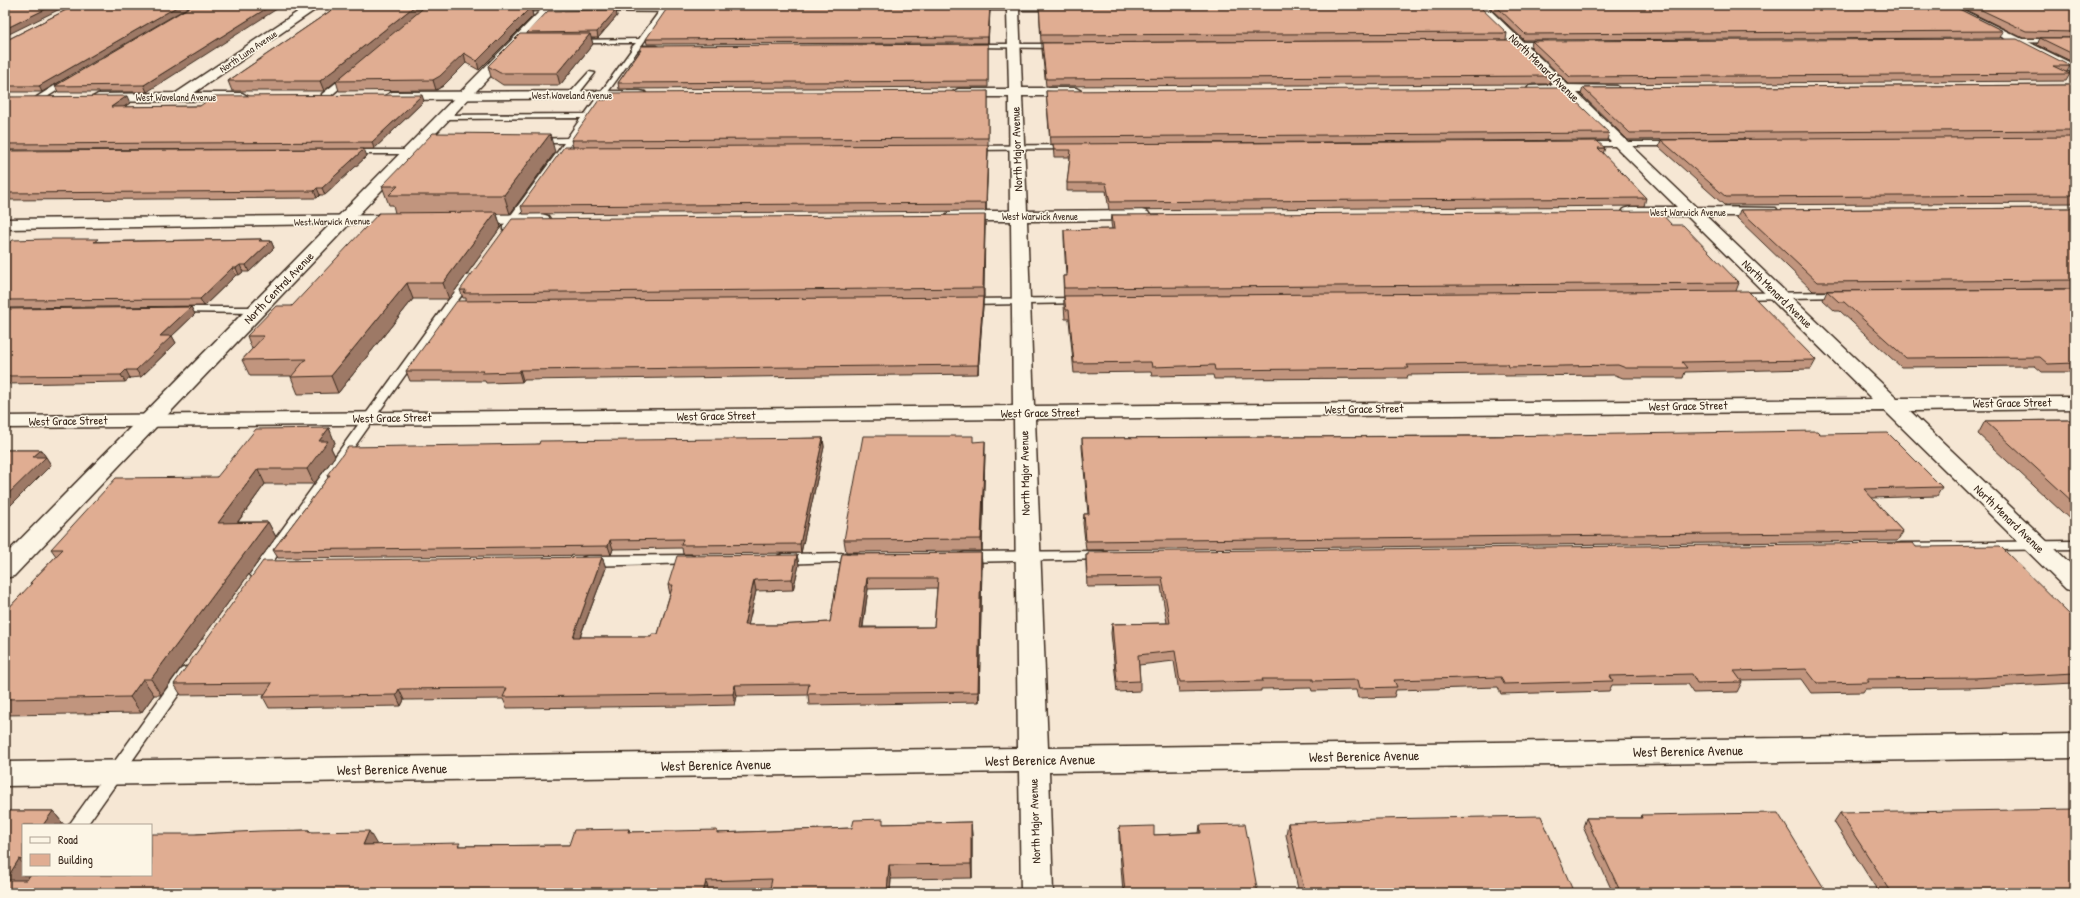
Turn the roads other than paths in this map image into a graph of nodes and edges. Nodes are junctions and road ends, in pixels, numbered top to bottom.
1 (316, 5) edge
2 (1437, 5) edge
3 (1478, 5) edge
4 (1490, 5) edge
5 (1944, 5) edge
6 (1013, 6) edge
7 (550, 7) edge
8 (666, 7) edge
9 (948, 7) edge
10 (1084, 7) edge
11 (712, 8) edge
12 (511, 10) edge
13 (570, 41) edge
14 (1997, 41) edge
15 (2017, 41) junction
16 (2075, 41) edge
17 (1499, 44) edge
18 (1518, 44) junction
19 (1559, 44) edge
20 (637, 45) junction
21 (964, 46) edge
22 (1014, 46) junction
23 (1063, 46) edge
24 (666, 48) edge
25 (2075, 70) edge
26 (353, 73) edge
27 (591, 73) dead end
28 (74, 78) edge
29 (1566, 89) junction
30 (1623, 89) edge
31 (1520, 90) edge
32 (1015, 92) junction
33 (1091, 92) edge
34 (947, 93) edge
35 (574, 95) junction
36 (601, 95) junction
37 (656, 95) edge
38 (310, 96) edge
39 (325, 96) junction
40 (348, 96) edge
41 (378, 96) edge
42 (464, 96) junction
43 (180, 97) junction
44 (257, 97) edge
45 (32, 98) joint
46 (62, 98) edge
47 (86, 98) edge
48 (586, 116) junction
49 (444, 117) junction
50 (568, 140) junction
51 (523, 141) edge
52 (1574, 144) edge
53 (1622, 144) junction
54 (1682, 144) edge
55 (421, 145) junction
56 (1079, 147) edge
57 (963, 148) edge
58 (1017, 148) junction
59 (577, 150) edge
60 (561, 151) junction
61 (344, 152) edge
62 (1785, 211) edge
63 (1616, 212) edge
64 (1692, 212) junction
65 (1156, 215) edge
66 (939, 216) edge
67 (1018, 216) junction
68 (512, 219) junction
69 (559, 219) edge
70 (420, 220) edge
71 (450, 220) edge
72 (343, 221) junction
73 (5, 224) edge
74 (501, 234) edge
75 (475, 270) edge
76 (1852, 295) edge
77 (1724, 296) edge
78 (1779, 296) junction
79 (1090, 301) edge
80 (954, 302) edge
81 (1021, 302) junction
82 (449, 306) junction
83 (481, 306) edge
84 (168, 310) edge
85 (257, 310) junction
86 (2075, 403) edge
87 (1891, 405) junction
88 (1024, 412) junction
89 (369, 419) junction
90 (150, 421) junction
91 (5, 422) edge
92 (2075, 545) edge
93 (2037, 546) junction
94 (1891, 547) edge
95 (1028, 556) junction
96 (1117, 556) edge
97 (949, 557) edge
98 (869, 558) edge
99 (774, 559) edge
100 (702, 560) edge
101 (574, 561) edge
102 (280, 564) edge
103 (264, 565) junction
104 (5, 570) edge
105 (2075, 583) edge
106 (250, 584) edge
107 (191, 666) edge
108 (2075, 746) edge
109 (1033, 761) junction
110 (114, 773) junction
111 (5, 774) edge
112 (78, 824) edge
113 (1037, 893) edge

1 - 43 street, North Luna Avenue
2 - 3 street
3 - 4 street
3 - 18 street, North Menard Avenue
5 - 15 street
6 - 9 street
6 - 10 street
6 - 22 street, North Major Avenue
7 - 8 street
7 - 12 lane
7 - 42 street, North Central Avenue
8 - 11 street
8 - 20 lane
13 - 20 lane
14 - 15 lane
15 - 16 lane
15 - 25 street
17 - 18 lane
18 - 19 lane
18 - 29 street, North Menard Avenue
20 - 24 lane
20 - 36 lane
21 - 22 lane
22 - 23 lane
22 - 32 street, North Major Avenue
26 - 39 lane
27 - 35 lane
28 - 45 lane
29 - 30 street
29 - 31 street
29 - 53 street, North Menard Avenue
32 - 33 street
32 - 34 street
32 - 58 street, North Major Avenue
35 - 36 street, West Waveland Avenue
35 - 42 street, West Waveland Avenue
36 - 37 street, West Waveland Avenue
36 - 48 lane
38 - 39 street
39 - 40 street
41 - 42 street, West Waveland Avenue
42 - 49 street, North Central Avenue
43 - 44 street, West Waveland Avenue
43 - 47 street, West Waveland Avenue
45 - 46 street
48 - 49 lane
48 - 50 lane
49 - 55 street, North Central Avenue
50 - 51 lane
50 - 60 lane
52 - 53 lane
53 - 54 lane
53 - 64 street, North Menard Avenue
55 - 61 lane
55 - 72 street, North Central Avenue
56 - 58 lane
57 - 58 lane
58 - 67 street, North Major Avenue
59 - 60 lane
60 - 68 lane
62 - 64 street, West Warwick Avenue
63 - 64 street, West Warwick Avenue
64 - 78 street, North Menard Avenue
65 - 67 street, West Warwick Avenue
66 - 67 street, West Warwick Avenue
67 - 81 street, North Major Avenue
68 - 69 street
68 - 71 street
68 - 74 lane
70 - 72 street, West Warwick Avenue
72 - 73 street, West Warwick Avenue
72 - 85 street, North Central Avenue
75 - 82 lane
76 - 78 lane
77 - 78 lane
78 - 87 street, North Menard Avenue
79 - 81 lane
80 - 81 lane
81 - 88 street, North Major Avenue
82 - 83 lane
82 - 89 lane
84 - 85 lane
85 - 90 street, North Central Avenue
86 - 87 street, West Grace Street
87 - 88 street, West Grace Street
87 - 93 street, North Menard Avenue
88 - 89 street, West Grace Street
88 - 95 street, North Major Avenue
89 - 90 street, West Grace Street
89 - 103 lane
90 - 91 street, West Grace Street
90 - 104 street, North Central Avenue
92 - 93 lane
93 - 94 lane
93 - 105 street, North Menard Avenue
95 - 96 lane
95 - 97 lane
95 - 109 street, North Major Avenue
98 - 99 lane
100 - 101 lane
102 - 103 lane
103 - 106 lane
107 - 110 lane
108 - 109 street, West Berenice Avenue
109 - 110 street, West Berenice Avenue
109 - 113 street, North Major Avenue
110 - 111 street, West Berenice Avenue
110 - 112 lane

